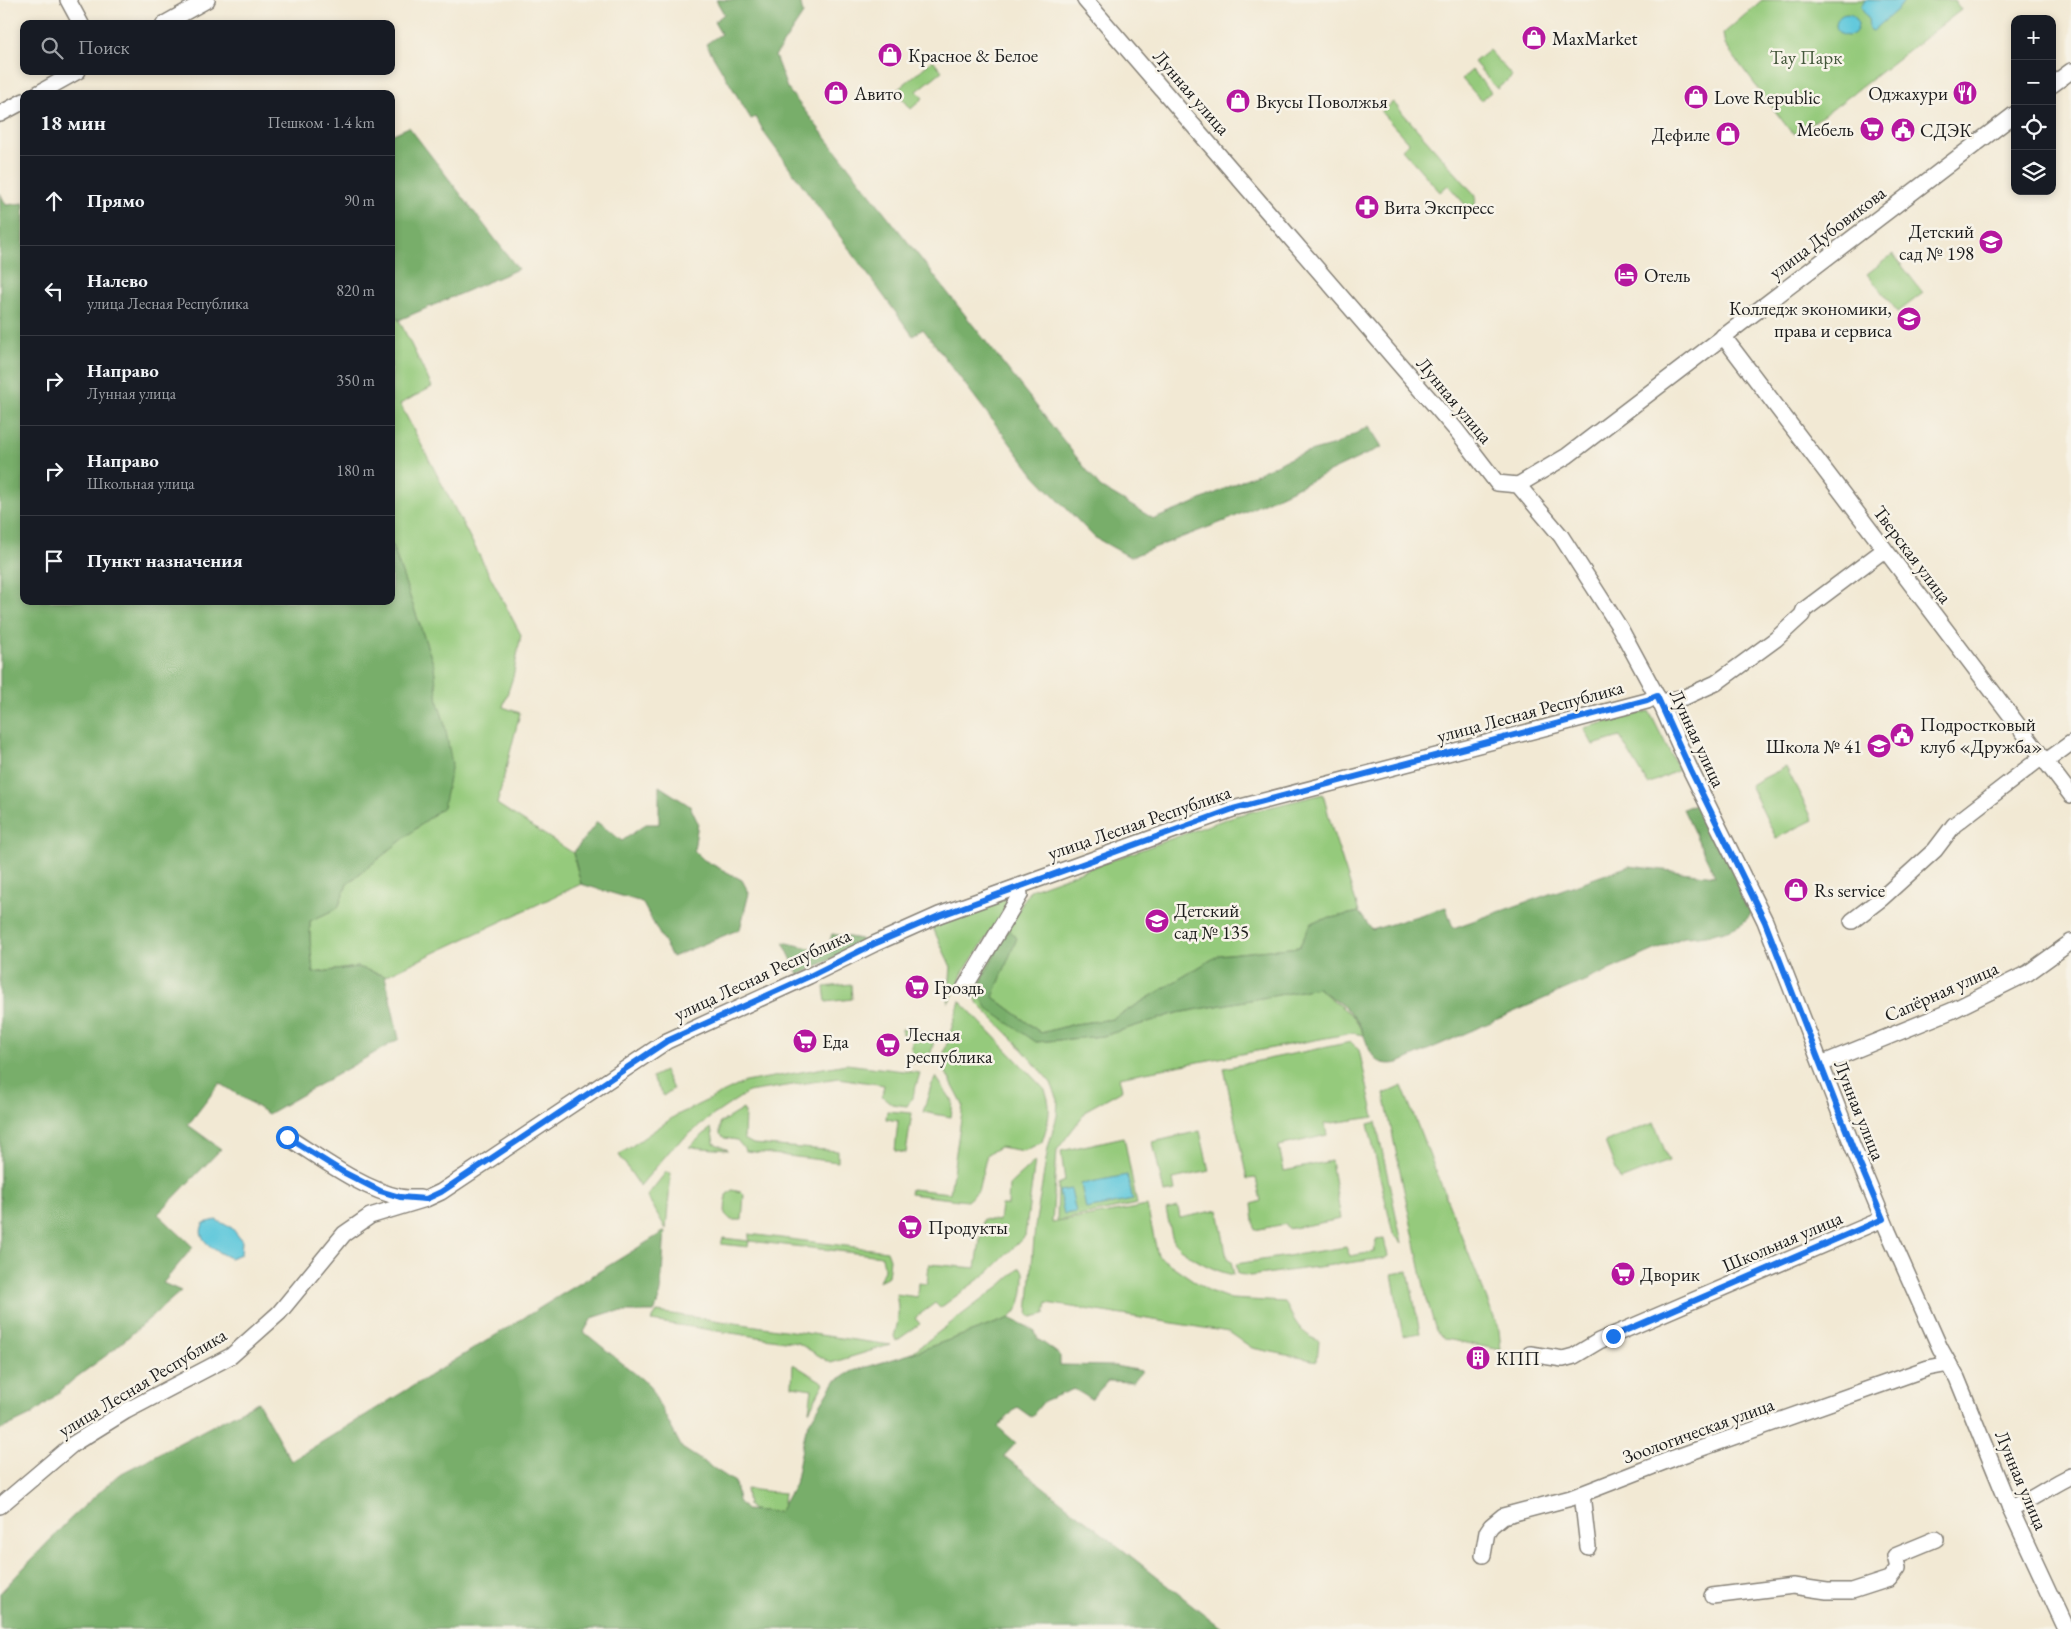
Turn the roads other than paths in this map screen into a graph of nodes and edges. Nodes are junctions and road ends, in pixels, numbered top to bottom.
1 (68, 0) edge
2 (207, 0) edge
3 (1085, 0) edge
4 (79, 20) edge
5 (171, 20) edge
6 (2071, 71) edge
7 (71, 75) edge
8 (2056, 83) edge
9 (44, 90) edge
10 (20, 103) edge
11 (0, 114) edge
12 (2011, 117) edge
13 (1723, 336) junction
14 (1518, 485) junction
15 (1884, 550) junction
16 (1659, 699) junction
17 (2071, 743) edge
18 (2044, 760) junction
19 (2071, 795) edge
20 (1019, 886) junction
21 (1852, 921) dead end
22 (2071, 942) edge
23 (965, 987) dead end
24 (1821, 1064) junction
25 (287, 1137) dead end
26 (426, 1199) junction
27 (1883, 1219) junction
28 (1530, 1354) dead end
29 (1949, 1364) junction
30 (2071, 1476) edge
31 (1582, 1494) junction
32 (0, 1506) edge
33 (2010, 1508) junction
34 (1936, 1539) dead end
35 (1588, 1547) dead end
36 (1482, 1555) dead end
37 (1712, 1596) dead end
38 (2066, 1629) edge

1 - 4 street
2 - 5 street
3 - 14 street, Лунная улица
6 - 8 street
7 - 9 street
10 - 11 street
12 - 13 street, улица Дубовикова
13 - 14 street, улица Дубовикова
13 - 15 street, Тверская улица
14 - 16 street, Лунная улица
15 - 16 street, улица Лесная Республика
15 - 18 street, Тверская улица
16 - 20 street, улица Лесная Республика
16 - 24 street, Лунная улица
17 - 18 street
18 - 19 street, Тверская улица
18 - 21 street
20 - 23 street
20 - 26 street, улица Лесная Республика
22 - 24 street, Сапёрная улица
24 - 27 street, Лунная улица
25 - 26 street
26 - 32 street, улица Лесная Республика
27 - 28 street, Школьная улица
27 - 29 street, Лунная улица
29 - 31 street, Зоологическая улица
29 - 33 street, Лунная улица
30 - 33 street
31 - 35 street
31 - 36 street, Зоологическая улица
33 - 38 street, Лунная улица
34 - 37 street

